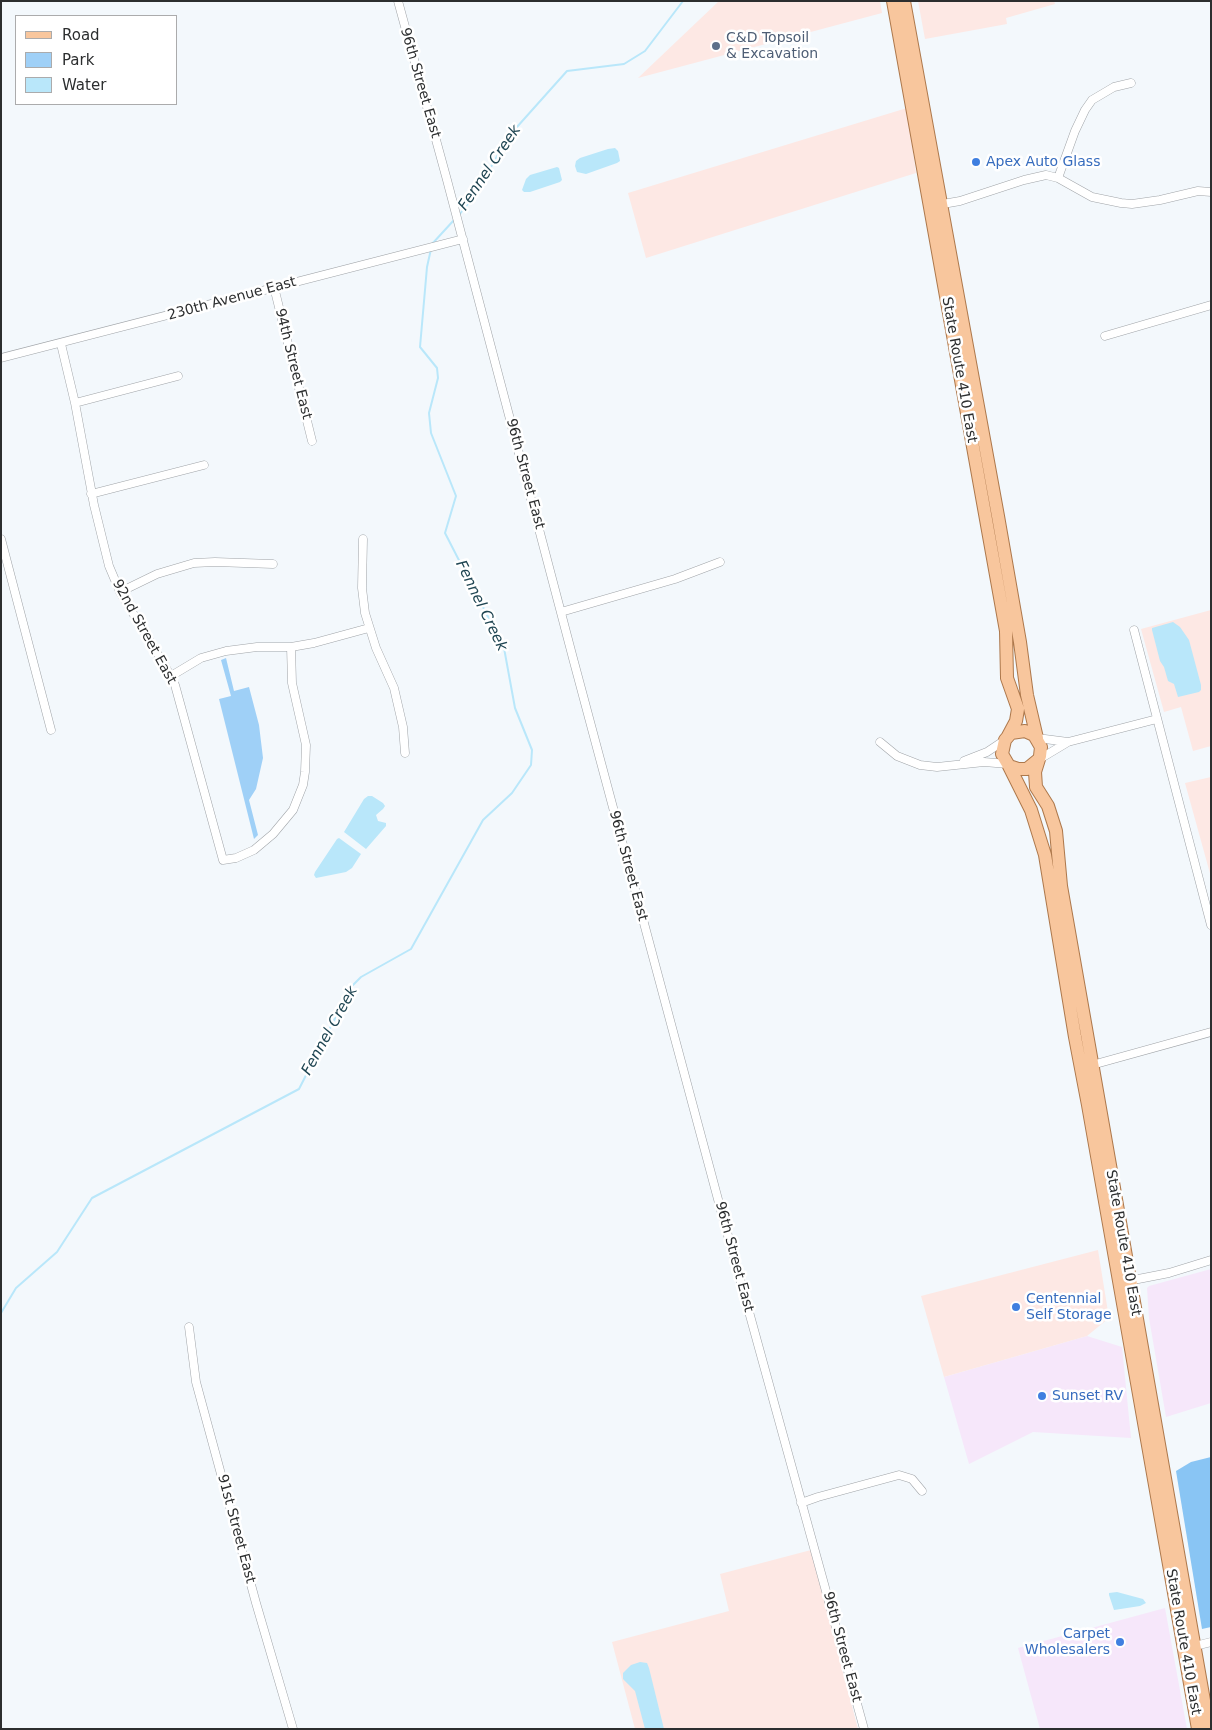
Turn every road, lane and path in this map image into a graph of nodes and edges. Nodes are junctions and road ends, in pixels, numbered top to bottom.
1 (398, 1) edge
2 (893, 1) edge
3 (904, 1) edge
4 (1131, 83) dead end
5 (1058, 178) junction
6 (1210, 192) edge
7 (936, 205) junction
8 (463, 239) junction
9 (274, 287) junction
10 (1211, 305) edge
11 (1105, 336) dead end
12 (61, 344) junction
13 (1, 358) edge
14 (178, 376) dead end
15 (75, 403) junction
16 (312, 441) dead end
17 (204, 465) dead end
18 (91, 494) junction
19 (1, 539) edge
20 (363, 540) dead end
21 (720, 562) dead end
22 (273, 564) dead end
23 (120, 592) junction
24 (561, 612) junction
25 (369, 628) junction
26 (1134, 630) dead end
27 (291, 648) junction
28 (171, 676) junction
29 (1157, 720) junction
30 (50, 730) dead end
31 (1006, 738) junction
32 (1037, 738) junction
33 (880, 742) dead end
34 (1068, 742) junction
35 (405, 753) dead end
36 (1038, 760) junction
37 (953, 764) junction
38 (1008, 764) junction
39 (1211, 925) edge
40 (1211, 1032) edge
41 (1092, 1065) junction
42 (1211, 1260) edge
43 (1124, 1281) junction
44 (189, 1326) dead end
45 (922, 1491) dead end
46 (801, 1503) junction
47 (1211, 1642) edge
48 (1195, 1646) junction
49 (293, 1729) edge
50 (864, 1729) edge
51 (1198, 1729) edge
52 (1209, 1729) edge

1 - 8 street, 96th Street East
2 - 7 main road, State Route 410 East
3 - 7 main road, State Route 410 East
4 - 5 street
5 - 6 street
5 - 7 street
7 - 31 main road, State Route 410 East
7 - 32 main road, State Route 410 East
8 - 9 street, 230th Avenue East
8 - 24 street, 96th Street East
9 - 12 street, 230th Avenue East
9 - 16 street, 94th Street East
10 - 11 street
12 - 13 street, 230th Avenue East
12 - 15 street, 92nd Street East
14 - 15 street
15 - 18 street, 92nd Street East
17 - 18 street
18 - 23 street, 92nd Street East
19 - 30 street
20 - 25 street
21 - 24 street
22 - 23 street
23 - 28 street, 92nd Street East
24 - 46 street, 96th Street East
25 - 27 street
25 - 35 street
26 - 29 street
27 - 28 street
27 - 28 street, 92nd Street East
29 - 34 street
29 - 39 street
31 - 32 main road
31 - 37 street
31 - 38 main road
32 - 34 street
32 - 36 main road
33 - 37 street
34 - 36 street
36 - 38 main road
36 - 41 main road, State Route 410 East
37 - 38 street
38 - 43 main road, State Route 410 East
40 - 41 street
41 - 43 main road, State Route 410 East
42 - 43 street
43 - 48 main road, State Route 410 East
43 - 51 main road, State Route 410 East
44 - 49 street, 91st Street East
45 - 46 street
46 - 50 street, 96th Street East
47 - 48 street
48 - 52 main road, State Route 410 East

